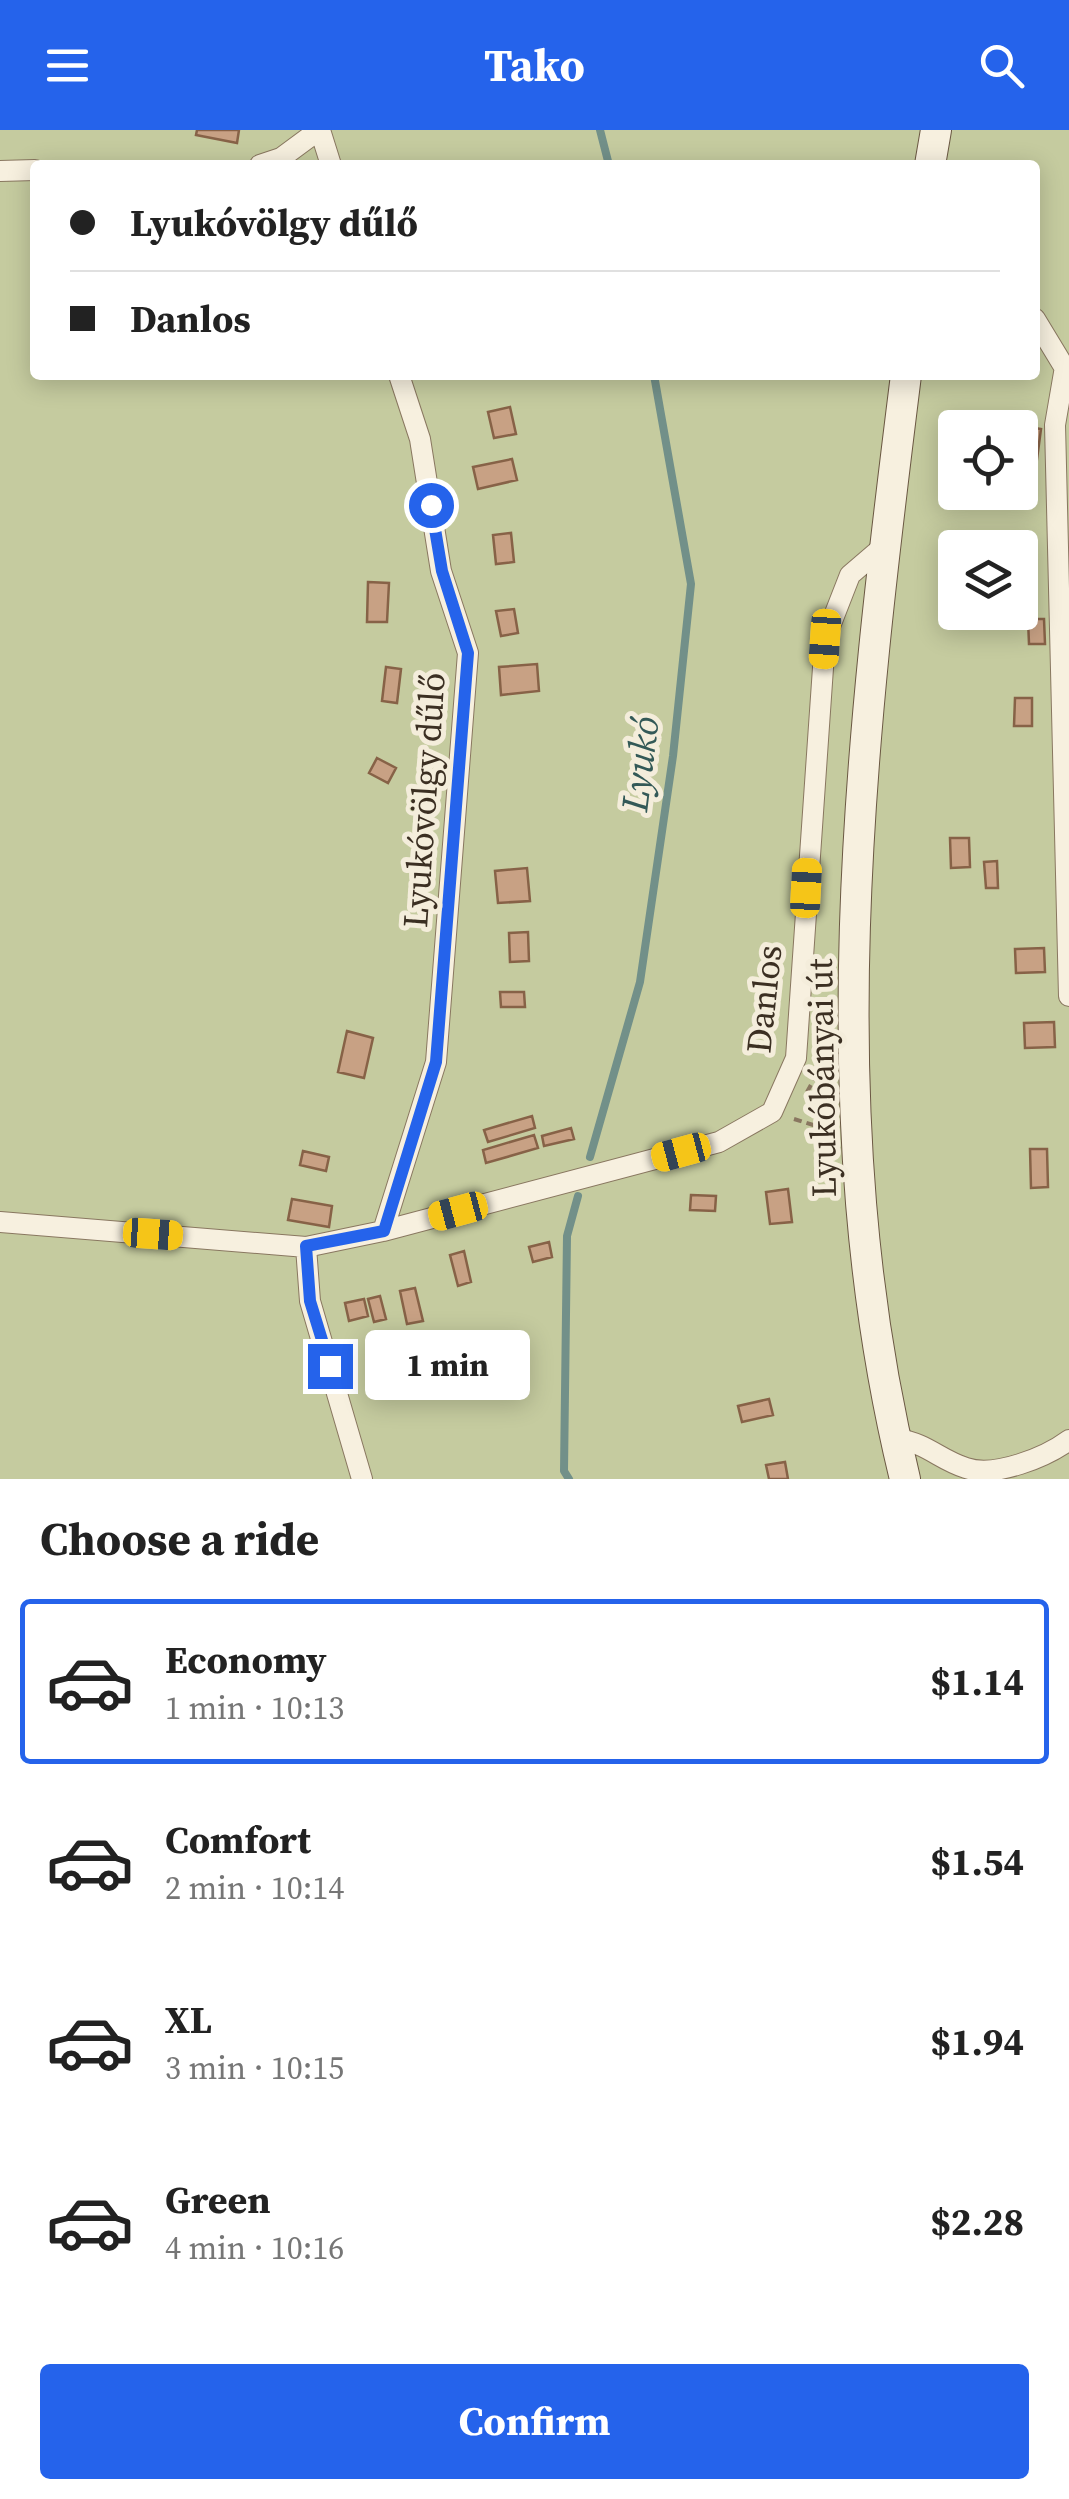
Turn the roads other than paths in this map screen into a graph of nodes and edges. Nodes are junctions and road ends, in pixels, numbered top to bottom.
1 (319, 130) edge
2 (936, 130) edge
3 (275, 160) edge
4 (329, 160) edge
5 (931, 160) edge
6 (30, 170) edge
7 (0, 171) edge
8 (1040, 326) edge
9 (1067, 371) edge
10 (401, 380) edge
11 (905, 380) edge
12 (885, 545) junction
13 (1069, 996) edge
14 (0, 1222) edge
15 (384, 1231) junction
16 (306, 1246) junction
17 (895, 1438) junction
18 (1069, 1440) edge
19 (969, 1474) edge
20 (362, 1479) edge
21 (905, 1479) edge

1 - 3 street
1 - 4 street
2 - 5 main road
6 - 7 street
8 - 9 street
9 - 13 street
10 - 15 street, Lyukóvölgy dűlő
11 - 12 main road, Lyukóbányai út
12 - 15 street, Danlos
12 - 17 main road, Lyukóbányai út
14 - 16 street
15 - 16 street
16 - 20 street
17 - 19 street
17 - 21 main road, Lyukóbányai út
18 - 19 street

